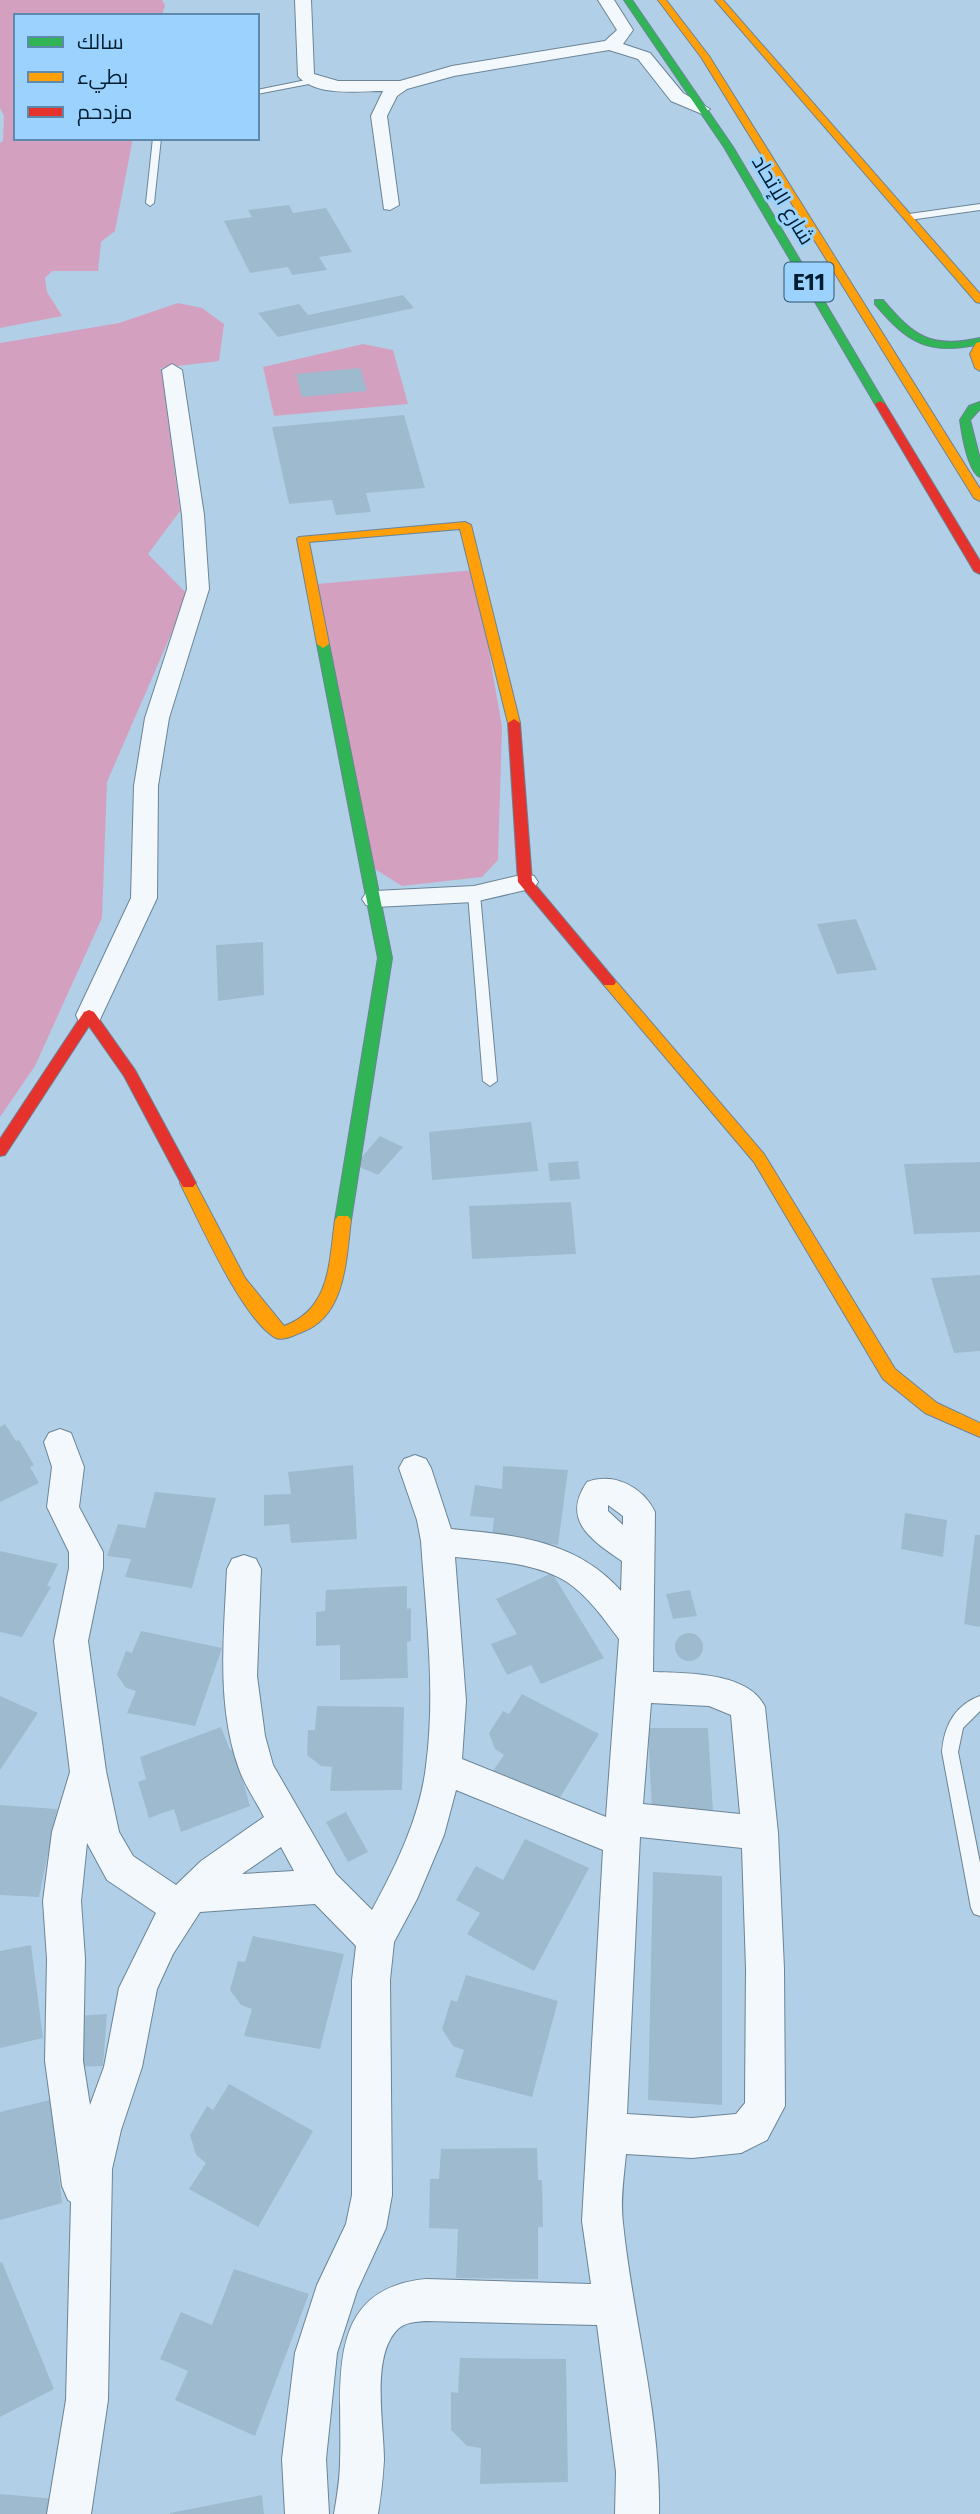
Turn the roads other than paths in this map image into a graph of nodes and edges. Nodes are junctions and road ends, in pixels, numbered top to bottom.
1 (303, 0) edge
2 (606, 0) edge
3 (628, 0) edge
4 (662, 0) edge
5 (719, 0) edge
6 (610, 45) junction
7 (311, 81) junction
8 (401, 86) junction
9 (259, 92) edge
10 (702, 108) junction
11 (157, 140) edge
12 (150, 202) dead end
13 (390, 205) dead end
14 (980, 207) edge
15 (802, 208) junction
16 (909, 216) junction
17 (980, 300) edge
18 (980, 343) edge
19 (980, 368) edge
20 (172, 370) dead end
21 (980, 405) edge
22 (980, 474) edge
23 (980, 498) edge
24 (980, 571) edge
25 (525, 882) junction
26 (474, 894) junction
27 (374, 899) junction
28 (89, 1015) junction
29 (490, 1081) dead end
30 (0, 1151) edge
31 (980, 1430) edge
32 (60, 1442) dead end
33 (415, 1468) dead end
34 (437, 1541) junction
35 (639, 1554) dead end
36 (244, 1569) dead end
37 (636, 1634) junction
38 (635, 1687) junction
39 (980, 1703) edge
40 (444, 1768) junction
41 (88, 1771) junction
42 (288, 1821) junction
43 (623, 1830) junction
44 (760, 1833) junction
45 (324, 1886) junction
46 (185, 1901) junction
47 (980, 1908) edge
48 (376, 1939) junction
49 (604, 2133) junction
50 (88, 2233) junction
51 (615, 2305) junction
52 (69, 2514) edge
53 (307, 2514) edge
54 (356, 2514) edge
55 (637, 2514) edge

1 - 7 street
2 - 6 street
3 - 10 main road, شارع الإتحاد / E11
4 - 15 main road, شارع الإتحاد / E11
5 - 16 main road
6 - 8 street
6 - 10 street
7 - 8 street
7 - 9 lane
8 - 13 street
10 - 24 main road, شارع الإتحاد / E11
11 - 12 lane
14 - 16 lane
15 - 18 main road
15 - 23 main road, شارع الإتحاد / E11
16 - 17 main road
18 - 19 main road
20 - 28 street
21 - 22 main road
25 - 26 street
25 - 27 main road
25 - 31 main road
26 - 27 street
26 - 29 lane
27 - 28 main road
28 - 30 main road
32 - 41 street
33 - 34 street
34 - 37 street
34 - 40 street
35 - 37 street
36 - 42 street
37 - 38 street
38 - 43 street
38 - 44 street
39 - 47 lane
40 - 43 street
40 - 48 street
41 - 46 street
41 - 50 street
42 - 45 street
42 - 46 street
43 - 44 street
43 - 49 street
44 - 49 street
45 - 46 street
45 - 48 street
46 - 50 street
48 - 53 street
49 - 51 street
50 - 52 street
51 - 54 street
51 - 55 street

